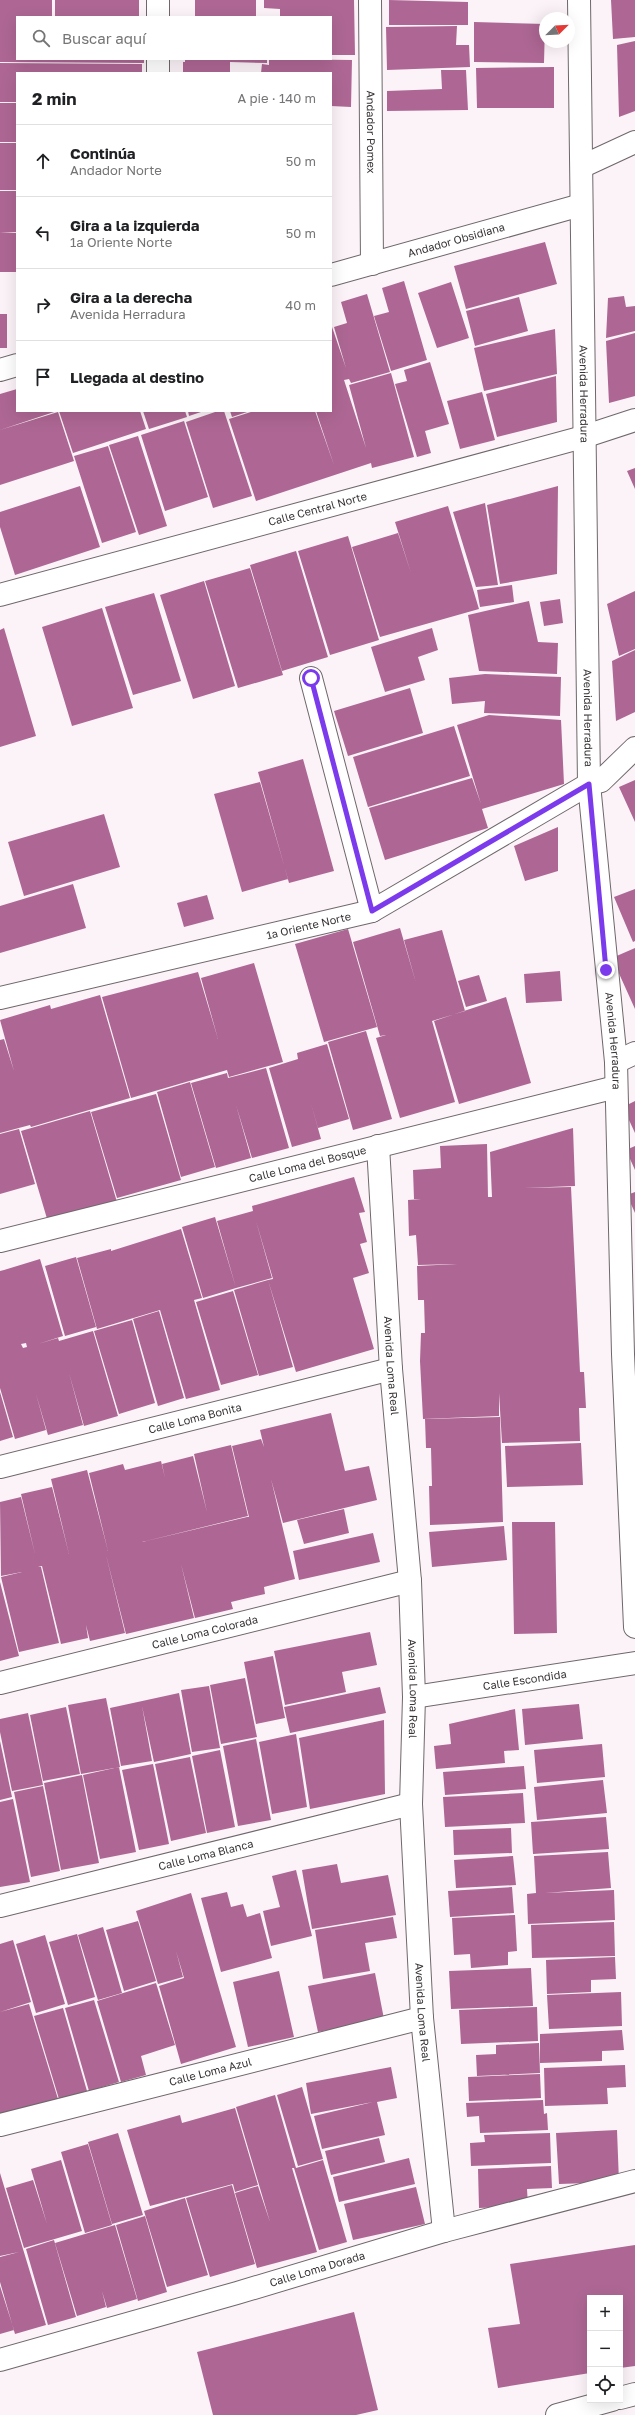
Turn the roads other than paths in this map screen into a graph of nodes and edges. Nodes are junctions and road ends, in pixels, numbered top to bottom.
1 (158, 0) edge
2 (370, 0) edge
3 (579, 0) edge
4 (158, 16) edge
5 (158, 60) edge
6 (158, 72) edge
7 (635, 142) edge
8 (583, 166) junction
9 (581, 206) junction
10 (372, 264) junction
11 (332, 275) edge
12 (16, 365) edge
13 (0, 370) edge
14 (635, 420) edge
15 (583, 437) junction
16 (0, 595) edge
17 (311, 678) dead end
18 (635, 748) edge
19 (589, 784) junction
20 (372, 911) junction
21 (0, 998) edge
22 (626, 1058) edge
23 (616, 1087) junction
24 (378, 1146) junction
25 (0, 1240) edge
26 (629, 1352) edge
27 (391, 1369) junction
28 (0, 1467) edge
29 (410, 1581) junction
30 (635, 1627) edge
31 (635, 1663) edge
32 (0, 1683) edge
33 (414, 1698) junction
34 (411, 1804) junction
35 (0, 1906) edge
36 (422, 2018) junction
37 (0, 2126) edge
38 (635, 2181) edge
39 (444, 2231) junction
40 (0, 2360) edge
41 (635, 2394) edge
42 (623, 2397) edge
43 (601, 2403) edge
44 (557, 2415) edge

1 - 4 street
2 - 10 street, Andador Pomex
3 - 8 street, Avenida Herradura
5 - 6 street
7 - 8 street
8 - 9 street, Avenida Herradura
9 - 10 street, Andador Obsidiana
9 - 15 street, Avenida Herradura
10 - 11 street, Andador Obsidiana
12 - 13 street
14 - 15 street, Calle Central Norte
15 - 16 street, Calle Central Norte
15 - 19 street, Avenida Herradura
17 - 20 street
18 - 19 street, 1a Oriente Norte
19 - 20 street, 1a Oriente Norte
19 - 22 street, Avenida Herradura
20 - 21 street, 1a Oriente Norte
22 - 23 street, Avenida Herradura
23 - 24 street, Calle Loma del Bosque
23 - 26 street, Avenida Herradura
24 - 25 street, Calle Loma del Bosque
24 - 27 street, Avenida Loma Real
26 - 30 street, Avenida Herradura
27 - 28 street, Calle Loma Bonita
27 - 29 street, Avenida Loma Real
29 - 32 street, Calle Loma Colorada
29 - 33 street, Avenida Loma Real
31 - 33 street, Calle Escondida
33 - 34 street, Avenida Loma Real
34 - 35 street, Calle Loma Blanca
34 - 36 street, Avenida Loma Real
36 - 37 street, Calle Loma Azul
36 - 39 street, Avenida Loma Real
38 - 39 street, Calle Loma Dorada
39 - 40 street, Calle Loma Dorada
41 - 42 street
43 - 44 street

